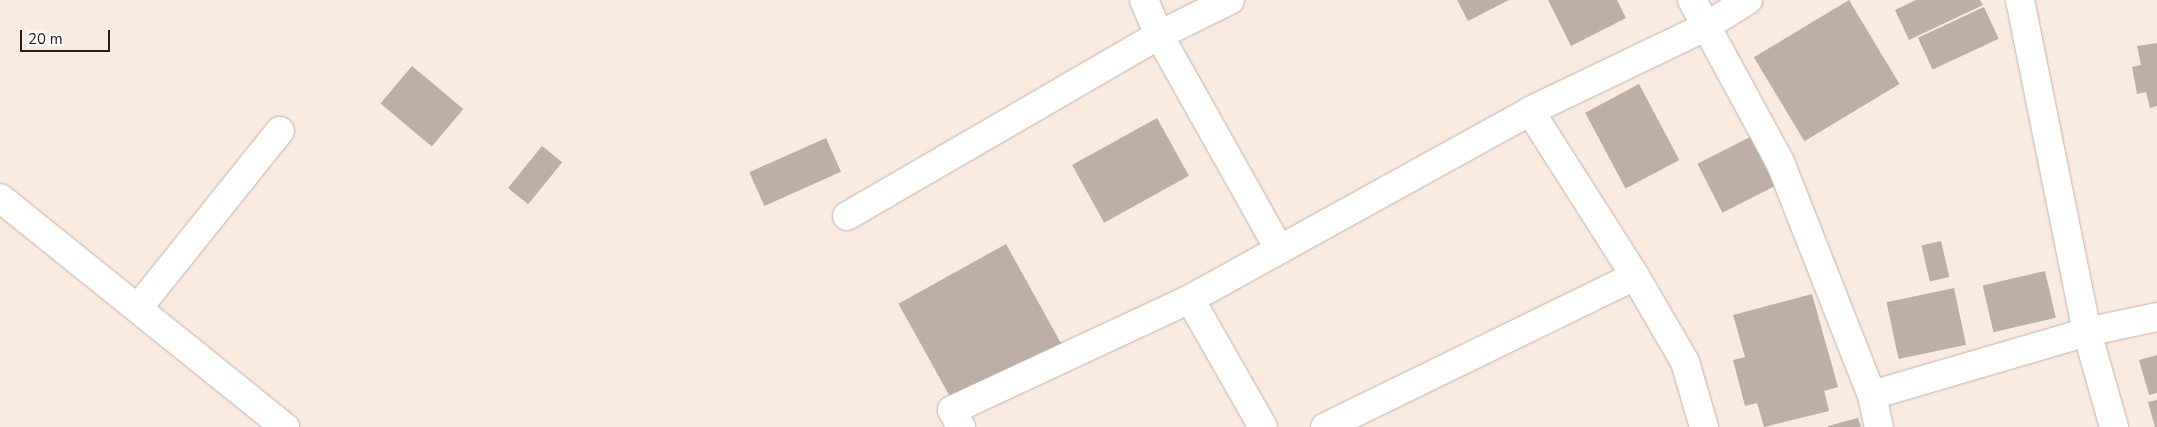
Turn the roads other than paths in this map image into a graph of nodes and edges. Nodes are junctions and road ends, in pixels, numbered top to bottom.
1 (1144, 0) edge
2 (1230, 0) edge
3 (1692, 0) edge
4 (1748, 0) edge
5 (2020, 0) edge
6 (1705, 27) junction
7 (1159, 35) junction
8 (1530, 111) junction
9 (280, 132) dead end
10 (0, 198) edge
11 (847, 216) dead end
12 (1279, 250) junction
13 (1635, 276) junction
14 (1190, 299) junction
15 (138, 308) junction
16 (2157, 317) edge
17 (2087, 332) junction
18 (1872, 395) junction
19 (285, 427) edge
20 (962, 427) edge
21 (1264, 427) edge
22 (1325, 427) edge
23 (1704, 427) edge
24 (1879, 427) edge
25 (2114, 427) edge

1 - 7 street
2 - 7 street
3 - 6 street
4 - 6 street
5 - 17 street
6 - 8 street
6 - 18 street
7 - 11 street
7 - 12 street
8 - 12 street
8 - 13 street
9 - 15 street
10 - 15 street
12 - 14 street
13 - 22 street
13 - 23 street
14 - 20 street
14 - 21 street
15 - 19 street
16 - 17 street
17 - 18 street
17 - 25 street
18 - 24 street

